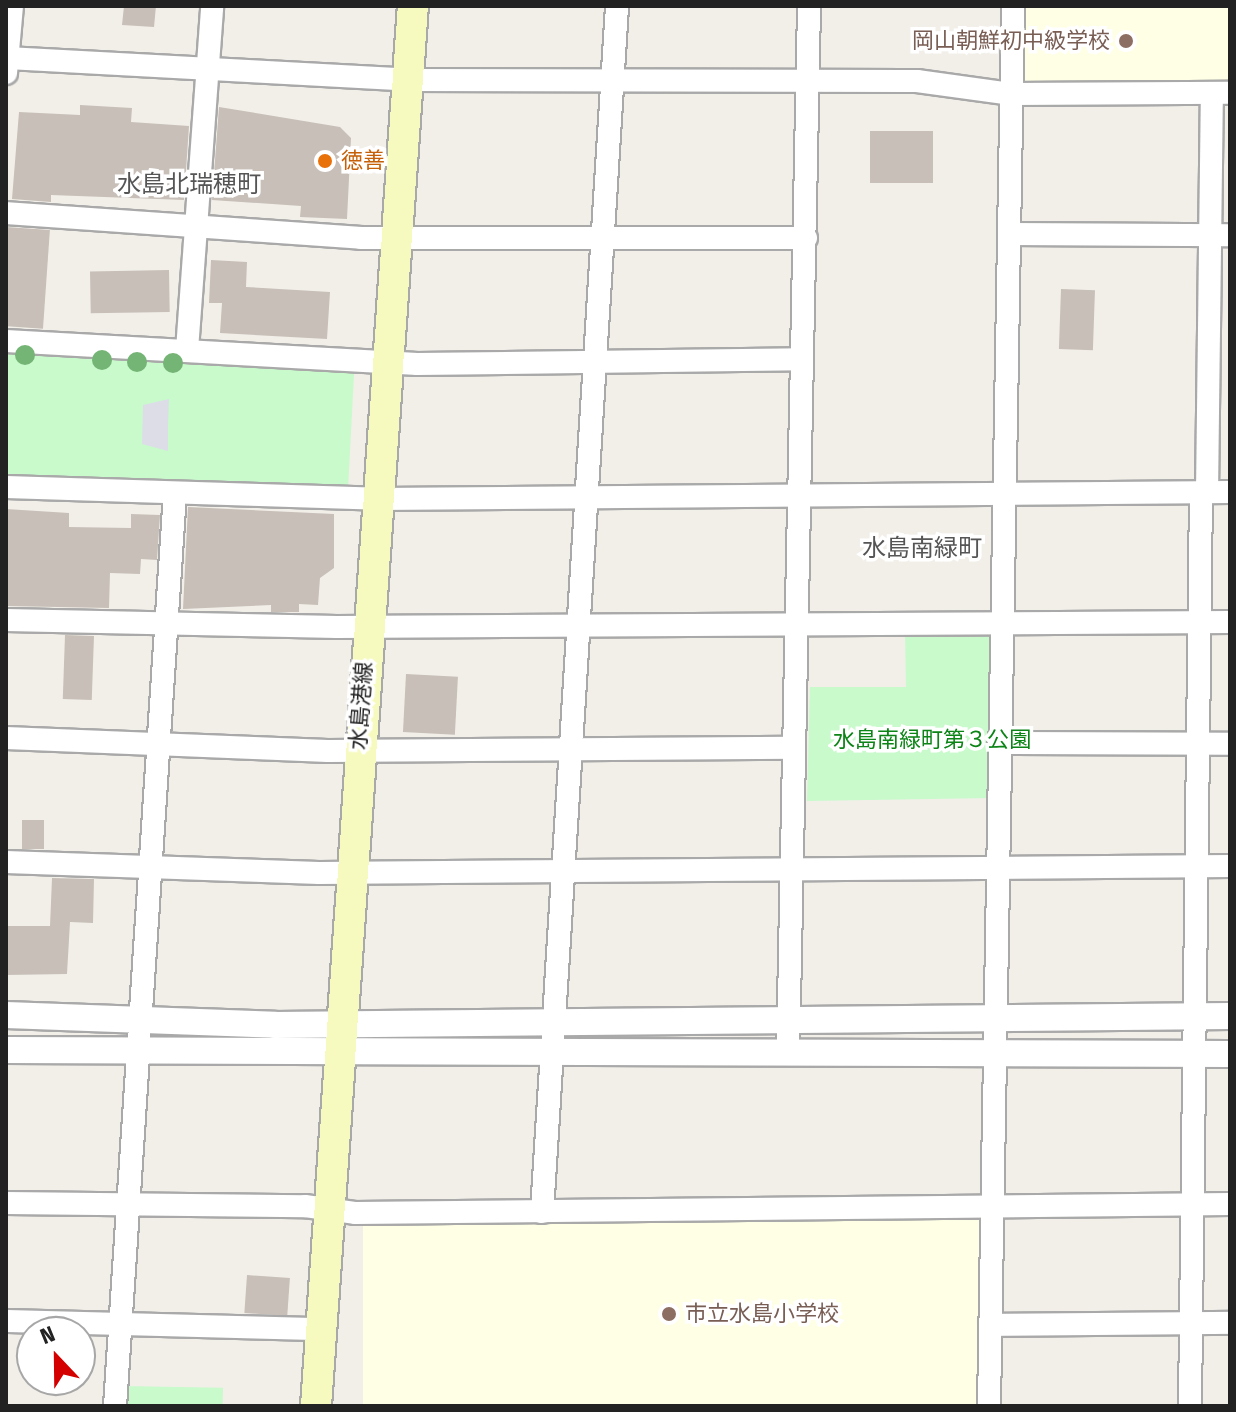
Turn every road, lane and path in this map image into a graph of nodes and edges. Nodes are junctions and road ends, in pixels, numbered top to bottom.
1 (12, 6) edge
2 (212, 6) edge
3 (413, 6) edge
4 (617, 6) edge
5 (809, 6) edge
6 (1013, 6) edge
7 (7, 66) edge
8 (208, 69) junction
9 (408, 80) junction
10 (614, 80) junction
11 (809, 81) junction
12 (1221, 93) edge
13 (1012, 94) junction
14 (6, 213) edge
15 (195, 225) junction
16 (1010, 234) junction
17 (1220, 234) edge
18 (604, 235) junction
19 (396, 237) junction
20 (806, 238) junction
21 (6, 341) edge
22 (187, 350) junction
23 (802, 359) junction
24 (386, 361) junction
25 (595, 361) junction
26 (6, 487) edge
27 (1006, 492) junction
28 (1204, 492) junction
29 (1230, 492) edge
30 (798, 493) junction
31 (175, 494) junction
32 (586, 494) junction
33 (378, 499) junction
34 (6, 620) edge
35 (168, 622) junction
36 (578, 622) junction
37 (1200, 622) junction
38 (1230, 622) edge
39 (796, 623) junction
40 (1002, 623) junction
41 (367, 626) junction
42 (6, 738) edge
43 (999, 743) junction
44 (1198, 744) junction
45 (1230, 744) edge
46 (159, 745) junction
47 (570, 747) junction
48 (794, 748) junction
49 (358, 749) junction
50 (6, 862) edge
51 (1197, 866) junction
52 (1230, 866) edge
53 (152, 868) junction
54 (562, 868) junction
55 (996, 869) junction
56 (792, 871) junction
57 (352, 873) junction
58 (6, 1015) edge
59 (1230, 1016) edge
60 (140, 1018) junction
61 (1193, 1019) junction
62 (552, 1020) junction
63 (788, 1020) junction
64 (995, 1021) junction
65 (343, 1023) junction
66 (6, 1050) edge
67 (137, 1052) junction
68 (340, 1053) junction
69 (550, 1053) junction
70 (788, 1053) junction
71 (1192, 1054) junction
72 (1230, 1054) edge
73 (993, 1056) junction
74 (6, 1203) edge
75 (1191, 1204) junction
76 (1230, 1204) edge
77 (128, 1205) junction
78 (990, 1206) junction
79 (328, 1209) junction
80 (542, 1212) junction
81 (6, 1321) edge
82 (1230, 1323) edge
83 (119, 1324) junction
84 (1190, 1324) junction
85 (990, 1325) junction
86 (321, 1329) junction
87 (115, 1406) edge
88 (316, 1406) edge
89 (989, 1406) edge
90 (1190, 1406) edge

1 - 7 street
2 - 8 street
3 - 9 main road, 水島港線
4 - 10 street
5 - 11 street
6 - 13 street
7 - 8 street
8 - 9 street
8 - 15 street
9 - 10 street
9 - 19 main road, 水島港線
10 - 11 street
10 - 18 street
11 - 13 street
11 - 20 street
12 - 13 street
12 - 17 street
13 - 16 street
14 - 15 street
15 - 19 street
15 - 22 street
16 - 17 street
16 - 27 street
17 - 28 street
18 - 19 street
18 - 20 street
18 - 25 street
19 - 24 main road, 水島港線
20 - 23 street
21 - 22 street
22 - 24 street
23 - 25 street
23 - 30 street
24 - 25 street
24 - 33 main road, 水島港線
25 - 32 street
26 - 31 street
27 - 28 street
27 - 30 street
27 - 40 street
28 - 29 street
28 - 37 street
30 - 32 street
30 - 39 street
31 - 33 street
31 - 35 street
32 - 33 street
32 - 36 street
33 - 41 main road, 水島港線
34 - 35 street
35 - 41 street
35 - 46 street
36 - 39 street
36 - 41 street
36 - 47 street
37 - 38 street
37 - 40 street
37 - 44 street
39 - 40 street
39 - 48 street
40 - 43 street
41 - 49 main road, 水島港線
42 - 46 street
43 - 44 street
43 - 55 street
44 - 45 street
44 - 51 street
46 - 49 street
46 - 53 street
47 - 48 street
47 - 49 street
47 - 54 street
48 - 56 street
49 - 57 main road, 水島港線
50 - 53 street
51 - 52 street
51 - 55 street
51 - 61 street
53 - 57 street
53 - 60 street
54 - 56 street
54 - 57 street
54 - 62 street
55 - 56 street
55 - 64 street
56 - 63 street
57 - 65 main road, 水島港線
58 - 60 street
59 - 61 street
60 - 65 street
60 - 67 street
61 - 64 street
61 - 71 street
62 - 63 street
62 - 65 street
62 - 69 street
63 - 64 street
63 - 70 street
64 - 73 street
65 - 68 main road, 水島港線
66 - 67 street
67 - 68 street
67 - 77 street
68 - 69 street
68 - 79 main road, 水島港線
69 - 70 street
69 - 80 street
70 - 73 street
71 - 72 street
71 - 73 street
71 - 75 street
73 - 78 street
74 - 77 street
75 - 76 street
75 - 78 street
75 - 84 street
77 - 79 street
77 - 83 street
78 - 80 street
78 - 85 street
79 - 80 street
79 - 86 main road, 水島港線
81 - 83 street
82 - 84 street
83 - 86 street
83 - 87 street
84 - 85 street
84 - 90 street
85 - 89 street
86 - 88 main road, 水島港線

